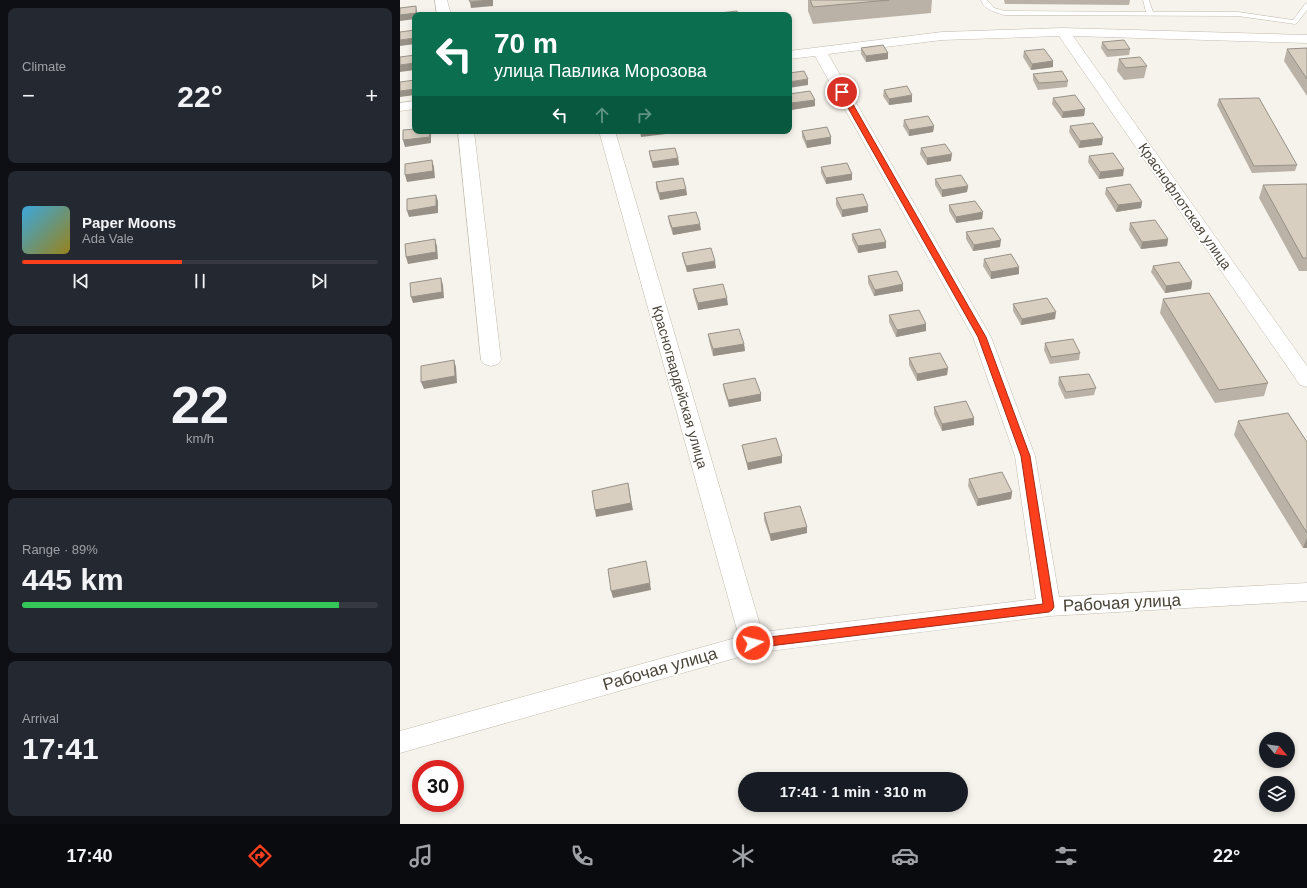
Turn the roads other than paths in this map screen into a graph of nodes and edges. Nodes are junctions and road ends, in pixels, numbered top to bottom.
1 (441, 0) edge
2 (984, 0) edge
3 (1146, 0) edge
4 (1307, 5) edge
5 (443, 12) edge
6 (1150, 14) junction
7 (1063, 32) junction
8 (1307, 39) edge
9 (819, 51) junction
10 (792, 55) edge
11 (412, 105) edge
12 (400, 107) edge
13 (466, 134) edge
14 (608, 134) edge
15 (491, 360) dead end
16 (1307, 380) edge
17 (1307, 592) edge
18 (1049, 607) junction
19 (753, 643) junction
20 (400, 742) edge

1 - 5 street
2 - 6 lane
3 - 6 lane
4 - 6 lane
7 - 8 street
7 - 9 street
7 - 16 street, Краснофлотская улица
9 - 10 street
9 - 18 street
11 - 12 street
13 - 15 street
14 - 19 street, Красногвардейская улица
17 - 18 street, Рабочая улица
18 - 19 street, Рабочая улица
19 - 20 street, Рабочая улица

